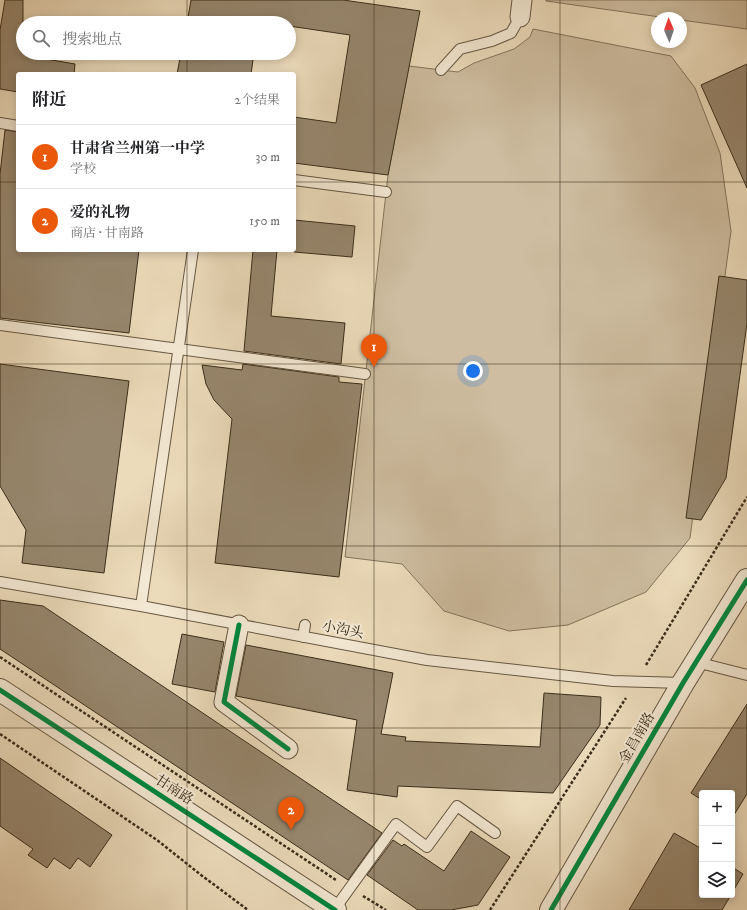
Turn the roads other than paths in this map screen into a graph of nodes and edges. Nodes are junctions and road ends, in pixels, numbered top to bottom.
1 (521, 9) edge
2 (441, 70) dead end
3 (0, 123) edge
4 (16, 126) edge
5 (296, 180) edge
6 (386, 192) dead end
7 (193, 252) edge
8 (0, 324) edge
9 (179, 349) junction
10 (365, 374) dead end
11 (747, 580) edge
12 (0, 582) edge
13 (141, 606) junction
14 (239, 625) junction
15 (305, 625) dead end
16 (303, 637) junction
17 (696, 662) junction
18 (747, 675) edge
19 (683, 683) junction
20 (0, 690) edge
21 (288, 749) dead end
22 (495, 833) dead end
23 (334, 910) edge
24 (551, 910) edge

1 - 2 lane
3 - 4 lane
5 - 6 lane
7 - 9 lane
8 - 9 lane
9 - 10 lane
9 - 13 lane
11 - 17 street, 金昌南路
12 - 13 lane, 小沟头
13 - 14 lane, 小沟头
14 - 16 lane, 小沟头
14 - 21 street
15 - 16 lane
16 - 19 lane, 小沟头
17 - 18 lane
17 - 19 street, 金昌南路
19 - 24 street, 金昌南路
20 - 23 street, 甘南路
22 - 23 lane

